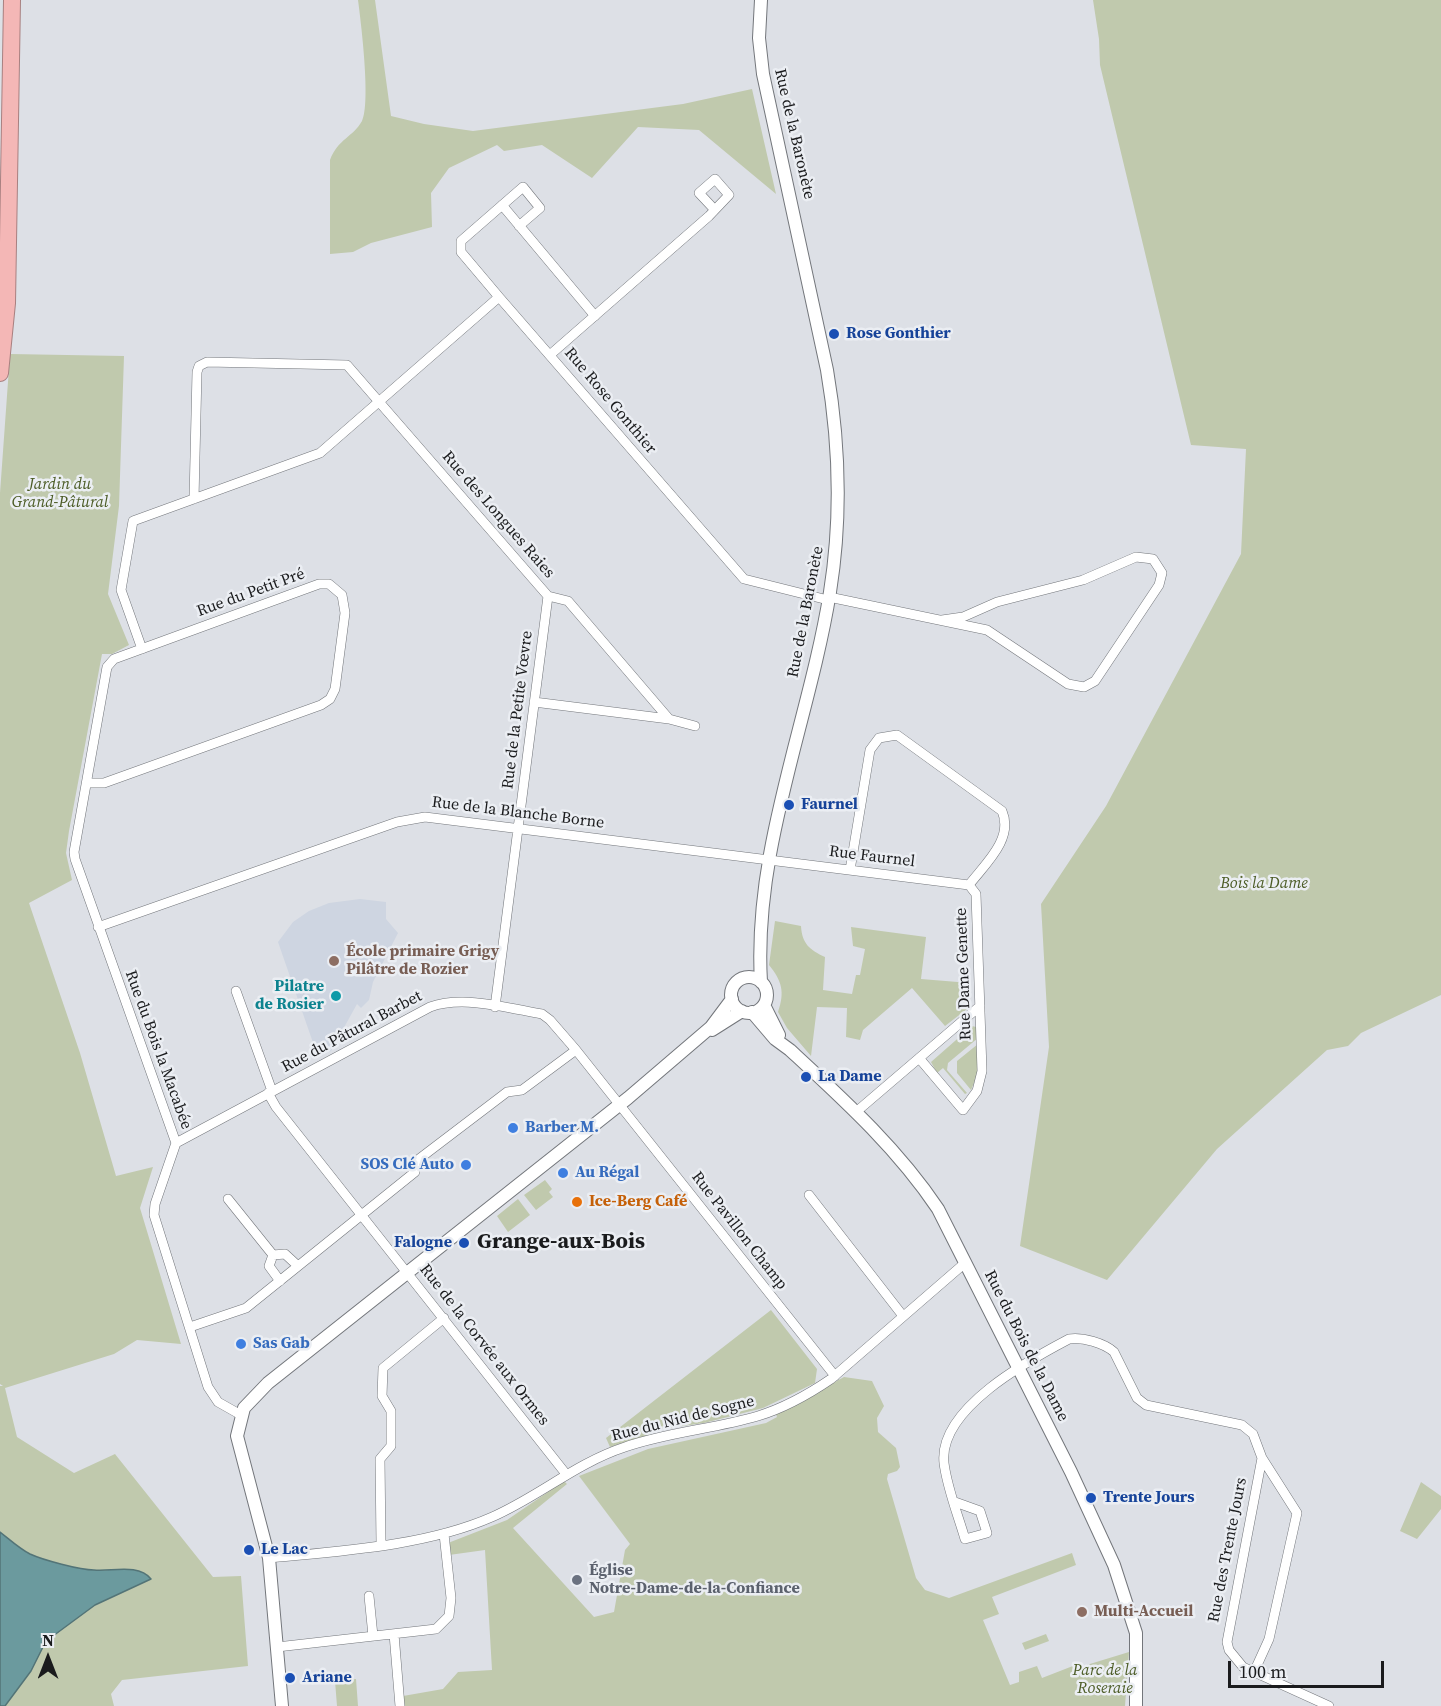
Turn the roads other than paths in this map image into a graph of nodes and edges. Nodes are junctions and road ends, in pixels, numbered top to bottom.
1 (12, 0) edge
2 (761, 0) edge
3 (502, 205) junction
4 (714, 209) dead end
5 (519, 226) junction
6 (499, 297) junction
7 (595, 316) junction
8 (551, 354) junction
9 (0, 373) edge
10 (380, 401) junction
11 (194, 499) junction
12 (548, 596) junction
13 (829, 598) junction
14 (942, 620) junction
15 (142, 649) junction
16 (534, 702) junction
17 (669, 720) junction
18 (695, 726) dead end
19 (87, 783) junction
20 (518, 828) junction
21 (771, 860) junction
22 (850, 870) junction
23 (969, 885) junction
24 (98, 927) junction
25 (760, 946) junction
26 (744, 978) junction
27 (761, 982) junction
28 (236, 991) dead end
29 (732, 999) junction
30 (764, 1005) junction
31 (980, 1006) junction
32 (495, 1007) junction
33 (747, 1012) junction
34 (698, 1038) junction
35 (576, 1050) junction
36 (790, 1050) junction
37 (919, 1058) junction
38 (270, 1092) junction
39 (619, 1105) junction
40 (856, 1112) junction
41 (176, 1143) junction
42 (809, 1196) dead end
43 (228, 1199) dead end
44 (363, 1214) junction
45 (273, 1255) junction
46 (965, 1263) junction
47 (298, 1266) junction
48 (408, 1272) junction
49 (280, 1281) junction
50 (903, 1316) junction
51 (444, 1318) junction
52 (190, 1327) junction
53 (1017, 1366) junction
54 (834, 1376) junction
55 (241, 1414) junction
56 (1262, 1458) junction
57 (566, 1474) junction
58 (955, 1502) dead end
59 (444, 1534) junction
60 (381, 1544) junction
61 (269, 1558) junction
62 (369, 1596) dead end
63 (394, 1634) junction
64 (373, 1636) junction
65 (277, 1647) junction
66 (1254, 1672) junction
67 (282, 1706) edge
68 (400, 1706) edge
69 (1136, 1706) edge
70 (1329, 1706) edge

1 - 9 highway
2 - 13 street, Rue de la Baronète
3 - 5 street
3 - 5 street
3 - 6 street, Rue Rose Gonthier
4 - 7 street
5 - 7 street
6 - 8 street, Rue Rose Gonthier
6 - 10 street
7 - 8 street
8 - 13 street, Rue Rose Gonthier
10 - 11 street
10 - 11 street, Rue des Longues Raies
10 - 12 street, Rue des Longues Raies
11 - 15 street
12 - 16 street, Rue de la Petite Vœvre
12 - 17 street, Rue des Longues Raies
13 - 14 street, Rue Rose Gonthier
13 - 21 street, Rue de la Baronète
14 - 14 street, Rue Rose Gonthier
15 - 19 street, Rue du Petit Pré
15 - 19 street, Rue du Petit Pré
16 - 17 street
16 - 20 street, Rue de la Petite Vœvre
17 - 18 street
19 - 24 street, Rue du Bois la Macabée
20 - 21 street, Rue de la Blanche Borne
20 - 24 street, Rue de la Blanche Borne
20 - 32 street, Rue de la Petite Vœvre
21 - 22 street, Rue Faurnel
21 - 25 street, Rue de la Baronète
22 - 23 street, Rue Faurnel
22 - 23 street, Rue Dame Genette
23 - 31 street, Rue Dame Genette
24 - 41 street, Rue du Bois la Macabée
25 - 26 street, Rue de la Baronète
25 - 27 street, Rue de la Baronète
26 - 27 street
26 - 29 street
27 - 30 street
28 - 38 street, Rue du Pâtural Barbet
29 - 33 street
29 - 34 street
30 - 33 street
30 - 36 street, Rue du Bois de la Dame
31 - 37 street
31 - 37 street, Rue Dame Genette
32 - 35 street, Rue du Pâtural Barbet
32 - 38 street, Rue du Pâtural Barbet
33 - 34 street
33 - 36 street, Rue du Bois de la Dame
34 - 39 street
35 - 39 street, Rue du Pâtural Barbet
35 - 44 street
36 - 40 street, Rue du Bois de la Dame
37 - 40 street
38 - 41 street, Rue du Pâtural Barbet
38 - 44 street, Rue de la Corvée aux Ormes
39 - 48 street
39 - 54 street, Rue Pavillon Champ
40 - 46 street, Rue du Bois de la Dame
41 - 52 street, Rue du Bois la Macabée
42 - 50 street
43 - 45 street
44 - 47 street
44 - 48 street, Rue de la Corvée aux Ormes
45 - 47 street
45 - 49 street
46 - 50 street, Rue du Nid de Sogne
46 - 53 street, Rue du Bois de la Dame
47 - 49 street
48 - 51 street, Rue de la Corvée aux Ormes
48 - 55 street
49 - 52 street
50 - 54 street, Rue du Nid de Sogne
51 - 57 street, Rue de la Corvée aux Ormes
51 - 60 street
52 - 55 street, Rue du Bois la Macabée
53 - 56 street, Rue des Trente Jours
53 - 58 street, Rue des Trente Jours
53 - 69 street, Rue du Bois de la Dame
54 - 57 street, Rue du Nid de Sogne
55 - 61 street
56 - 66 street, Rue des Trente Jours
56 - 66 street, Rue des Trente Jours
57 - 59 street, Rue du Nid de Sogne
59 - 60 street, Rue du Nid de Sogne
59 - 63 street
60 - 61 street, Rue du Nid de Sogne
61 - 65 street
62 - 64 street
63 - 64 street
63 - 68 street
64 - 65 street
65 - 67 street
66 - 70 street, Rue des Trente Jours

